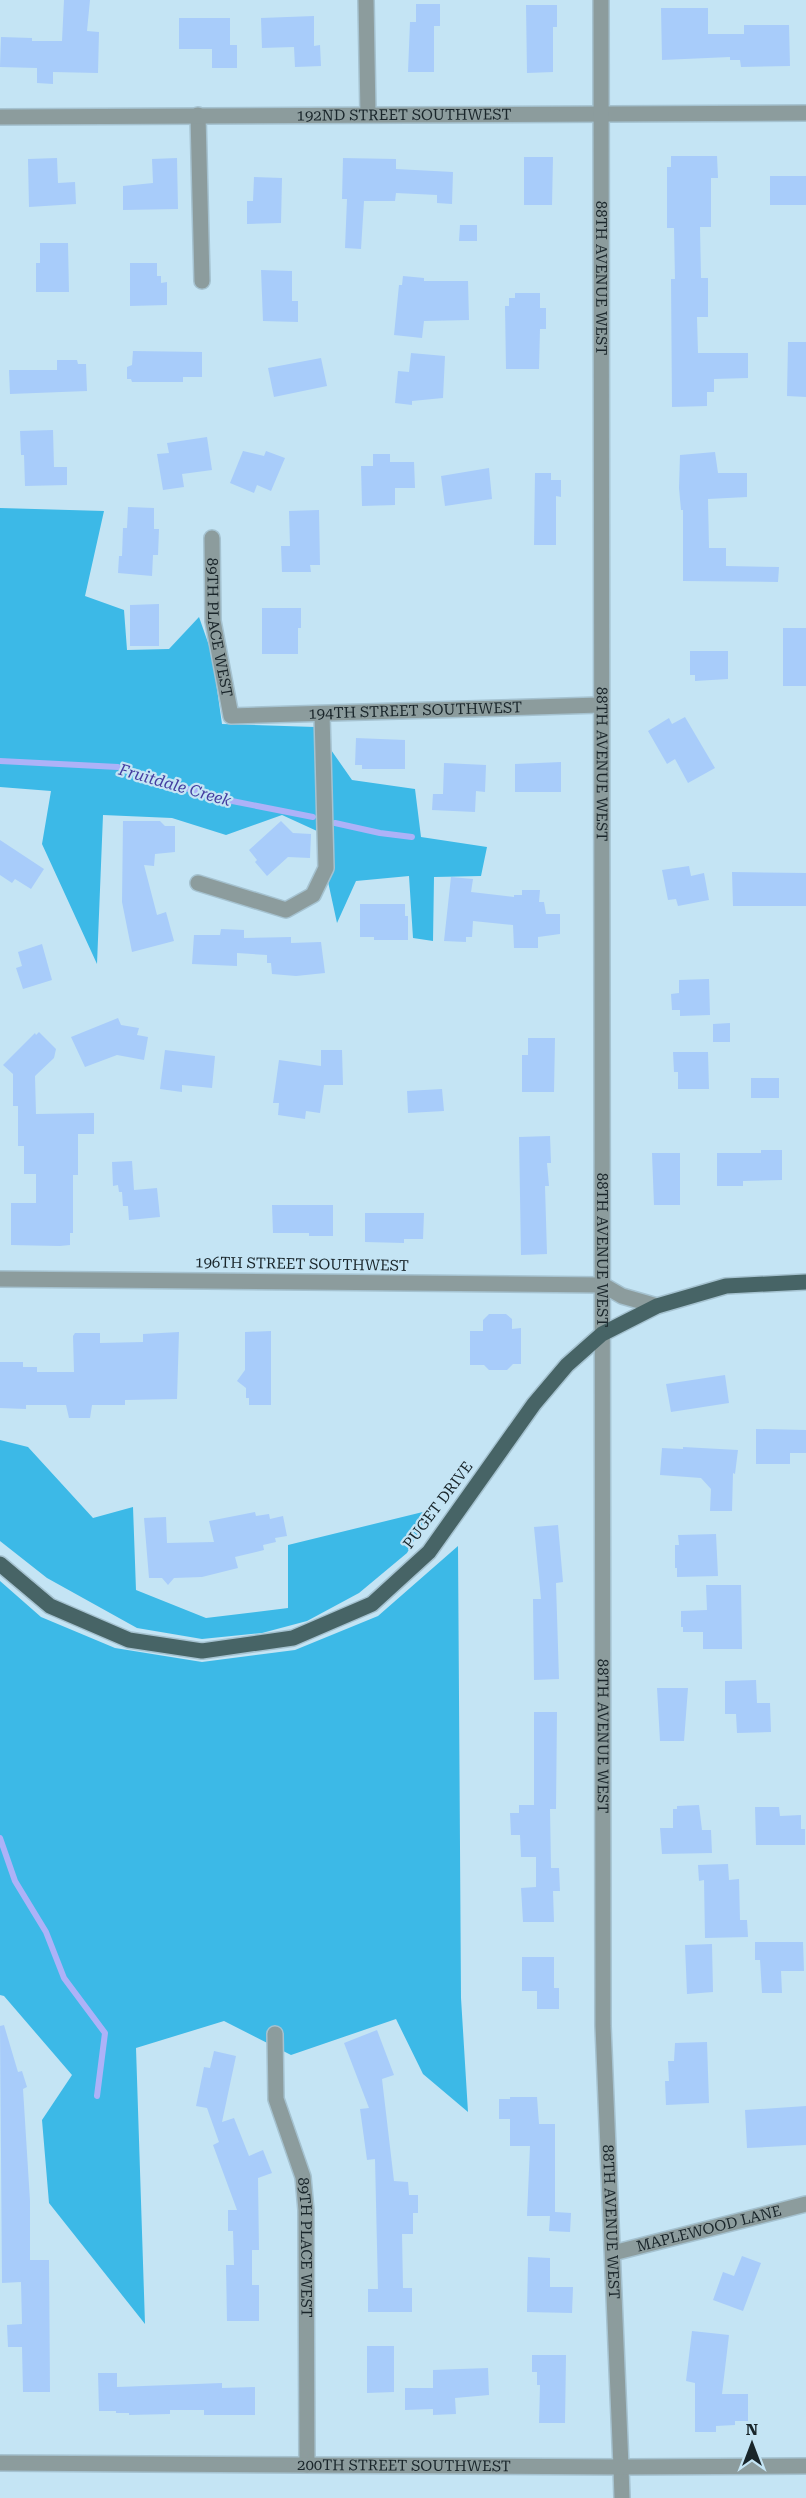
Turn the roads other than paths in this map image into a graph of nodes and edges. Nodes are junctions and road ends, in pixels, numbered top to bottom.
1 (366, 0) edge
2 (601, 0) edge
3 (600, 112) junction
4 (806, 113) edge
5 (368, 114) junction
6 (198, 115) junction
7 (0, 117) edge
8 (202, 281) dead end
9 (212, 538) dead end
10 (600, 705) junction
11 (322, 714) junction
12 (231, 716) joint
13 (198, 883) dead end
14 (0, 1279) edge
15 (806, 1282) edge
16 (603, 1285) junction
17 (657, 1306) junction
18 (602, 1334) junction
19 (0, 1564) edge
20 (275, 2034) dead end
21 (806, 2204) edge
22 (612, 2253) junction
23 (0, 2463) edge
24 (307, 2464) junction
25 (806, 2466) edge
26 (621, 2467) junction
27 (622, 2498) edge

1 - 5 street
2 - 3 street, 88TH AVENUE WEST
3 - 4 street, 192ND STREET SOUTHWEST
3 - 5 street, 192ND STREET SOUTHWEST
3 - 10 street, 88TH AVENUE WEST
5 - 6 street, 192ND STREET SOUTHWEST
6 - 7 street, 192ND STREET SOUTHWEST
6 - 8 street
9 - 12 street, 89TH PLACE WEST
10 - 11 street, 194TH STREET SOUTHWEST
10 - 16 street, 88TH AVENUE WEST
11 - 12 street, 194TH STREET SOUTHWEST
11 - 13 street
14 - 16 street, 196TH STREET SOUTHWEST
15 - 17 main road
16 - 17 street
16 - 18 street, 88TH AVENUE WEST
17 - 18 main road
18 - 19 main road, PUGET DRIVE
18 - 22 street, 88TH AVENUE WEST
20 - 24 street, 89TH PLACE WEST
21 - 22 street, MAPLEWOOD LANE
22 - 26 street, 88TH AVENUE WEST
23 - 24 street, 200TH STREET SOUTHWEST
24 - 26 street, 200TH STREET SOUTHWEST
25 - 26 street, 200TH STREET SOUTHWEST
26 - 27 street, 88TH AVENUE WEST

